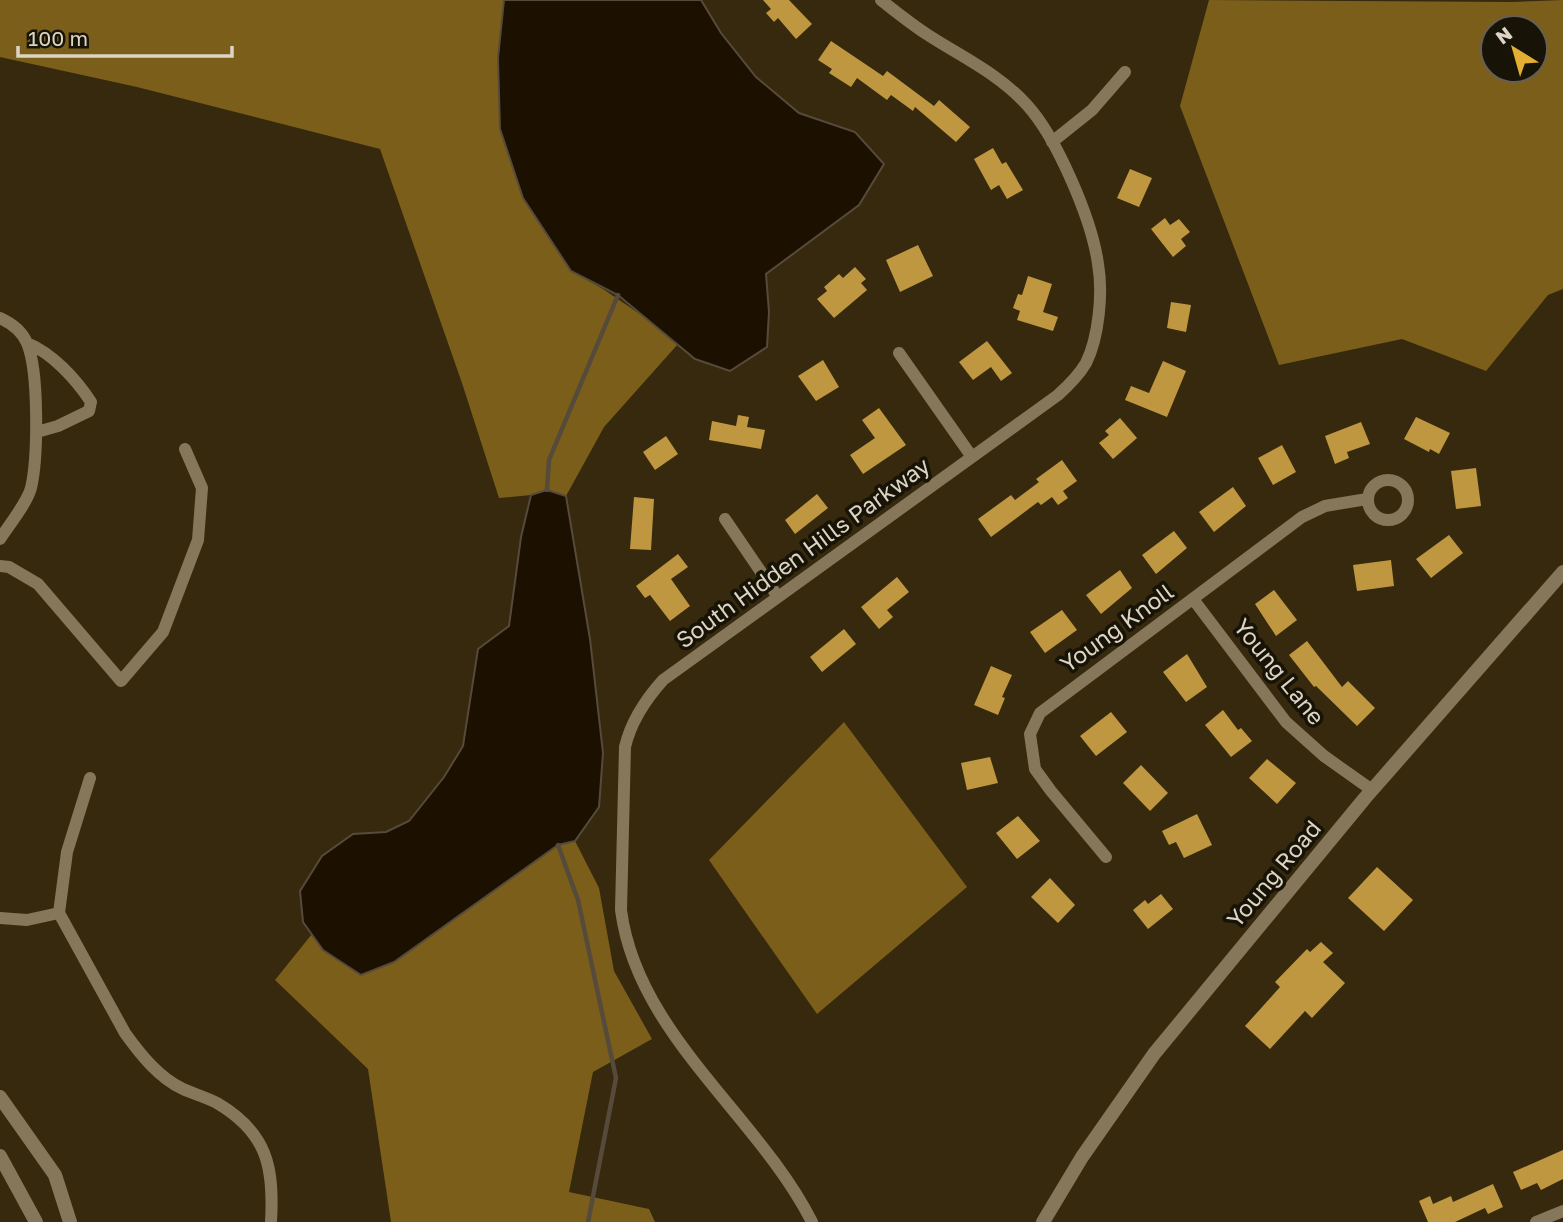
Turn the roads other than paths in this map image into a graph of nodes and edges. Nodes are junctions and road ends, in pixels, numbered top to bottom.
1 (881, 0) edge
2 (1125, 72) dead end
3 (1052, 142) junction
4 (0, 318) edge
5 (27, 343) junction
6 (899, 353) dead end
7 (37, 432) junction
8 (185, 449) dead end
9 (972, 457) junction
10 (1367, 499) dead end
11 (724, 519) dead end
12 (0, 539) edge
13 (0, 566) edge
14 (1563, 572) edge
15 (778, 597) junction
16 (1193, 599) junction
17 (90, 778) dead end
18 (1372, 790) junction
19 (1106, 857) dead end
20 (59, 913) junction
21 (0, 918) edge
22 (0, 1097) edge
23 (0, 1156) edge
24 (1563, 1211) edge
25 (36, 1222) edge
26 (70, 1222) edge
27 (271, 1222) edge
28 (812, 1222) edge
29 (1043, 1222) edge
30 (1536, 1222) edge

1 - 3 street, South Hidden Hills Parkway
2 - 3 street
3 - 9 street, South Hidden Hills Parkway
4 - 5 street
5 - 7 street
5 - 7 street
6 - 9 street
7 - 12 street
8 - 13 street
9 - 15 street, South Hidden Hills Parkway
10 - 16 street, Young Knoll
11 - 15 street
14 - 18 street, Young Road
15 - 28 street, South Hidden Hills Parkway
16 - 18 street, Young Lane
16 - 19 street, Young Knoll
17 - 20 street
18 - 29 street, Young Road
20 - 21 street
20 - 27 street
22 - 26 street
23 - 25 street
24 - 30 street

